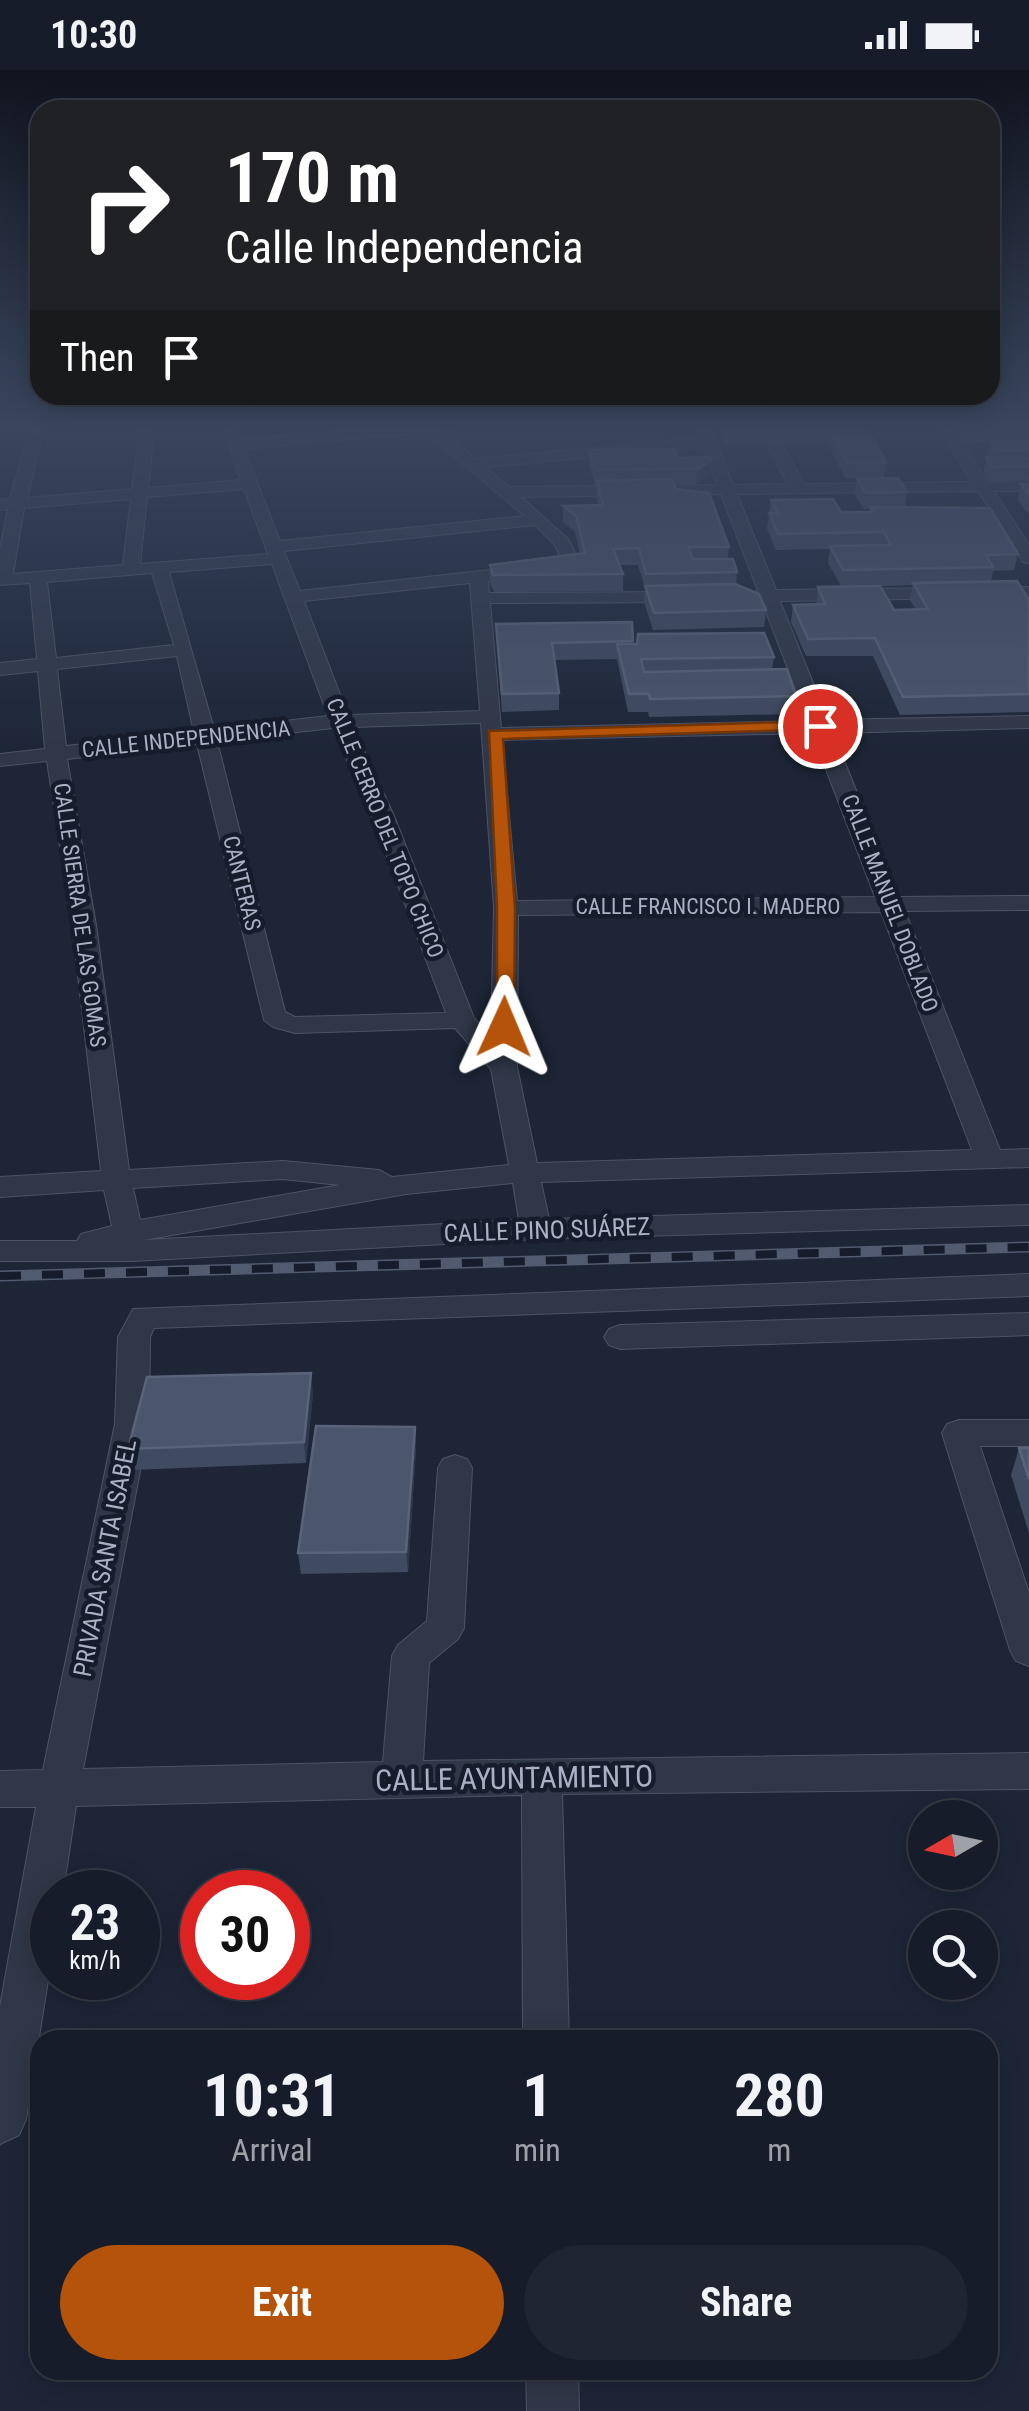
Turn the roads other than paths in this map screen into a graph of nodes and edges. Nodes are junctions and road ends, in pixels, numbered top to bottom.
1 (6, 532) edge
2 (135, 532) edge
3 (268, 532) edge
4 (438, 532) edge
5 (551, 532) edge
6 (742, 532) edge
7 (1013, 532) edge
8 (275, 552) junction
9 (1029, 558) edge
10 (159, 567) junction
11 (131, 569) junction
12 (38, 577) junction
13 (2, 580) edge
14 (480, 588) junction
15 (1029, 592) edge
16 (768, 596) junction
17 (292, 597) junction
18 (185, 650) junction
19 (50, 663) junction
20 (0, 668) edge
21 (340, 722) junction
22 (1029, 722) edge
23 (494, 726) junction
24 (820, 726) junction
25 (204, 736) junction
26 (56, 754) junction
27 (0, 760) edge
28 (1029, 902) edge
29 (891, 905) junction
30 (506, 908) junction
31 (462, 1020) junction
32 (504, 1067) junction
33 (1029, 1158) edge
34 (990, 1159) junction
35 (524, 1173) junction
36 (116, 1178) junction
37 (406, 1184) junction
38 (0, 1187) edge
39 (1029, 1215) edge
40 (536, 1229) junction
41 (130, 1241) junction
42 (0, 1251) edge
43 (1029, 1285) edge
44 (1029, 1324) edge
45 (620, 1336) dead end
46 (1029, 1433) edge
47 (455, 1468) dead end
48 (1029, 1650) edge
49 (1029, 1771) edge
50 (542, 1776) junction
51 (402, 1780) junction
52 (59, 1788) junction
53 (0, 1789) edge
54 (546, 2030) edge
55 (0, 2120) edge
56 (552, 2380) edge
57 (553, 2411) edge

1 - 13 street
2 - 11 street
3 - 8 street, CALLE CERRO DEL TOPO CHICO
4 - 8 street
5 - 14 street
6 - 16 street, CALLE MANUEL DOBLADO
7 - 9 street
8 - 10 street
8 - 17 street, CALLE CERRO DEL TOPO CHICO
10 - 11 street
10 - 18 street, CANTERAS
11 - 12 street
12 - 13 street
12 - 19 street, CALLE SIERRA DE LAS GOMAS
14 - 16 street
14 - 17 street
14 - 23 street
15 - 16 street
16 - 24 street, CALLE MANUEL DOBLADO
17 - 21 street, CALLE CERRO DEL TOPO CHICO
18 - 19 street
18 - 25 street, CANTERAS
19 - 20 street
19 - 26 street, CALLE SIERRA DE LAS GOMAS
21 - 23 street, CALLE INDEPENDENCIA
21 - 25 street, CALLE INDEPENDENCIA
21 - 31 street, CALLE CERRO DEL TOPO CHICO
22 - 24 street, CALLE INDEPENDENCIA
23 - 24 street, CALLE INDEPENDENCIA
23 - 30 street
24 - 29 street, CALLE MANUEL DOBLADO
25 - 26 street, CALLE INDEPENDENCIA
25 - 31 street, CANTERAS
26 - 27 street, CALLE INDEPENDENCIA
26 - 36 street, CALLE SIERRA DE LAS GOMAS
28 - 29 street, CALLE FRANCISCO I. MADERO
29 - 30 street, CALLE FRANCISCO I. MADERO
29 - 34 street, CALLE MANUEL DOBLADO
30 - 32 street
31 - 32 street, CALLE CERRO DEL TOPO CHICO
32 - 35 street
33 - 34 street, CALLE PINO SUÁREZ
34 - 35 street, CALLE PINO SUÁREZ
35 - 37 street, CALLE PINO SUÁREZ
35 - 40 street
36 - 37 street, CALLE PINO SUÁREZ
36 - 38 street, CALLE PINO SUÁREZ
36 - 41 street, CALLE SIERRA DE LAS GOMAS
37 - 41 street, CALLE PINO SUÁREZ
39 - 40 street, CALLE PINO SUÁREZ
40 - 41 street, CALLE PINO SUÁREZ
41 - 42 street, CALLE PINO SUÁREZ
43 - 52 street, PRIVADA SANTA ISABEL
44 - 45 street
46 - 48 street
47 - 51 street
49 - 50 street, CALLE AYUNTAMIENTO
50 - 51 street, CALLE AYUNTAMIENTO
50 - 54 street
51 - 52 street, CALLE AYUNTAMIENTO
52 - 53 street, CALLE AYUNTAMIENTO
52 - 55 street, PRIVADA SANTA ISABEL
56 - 57 street

